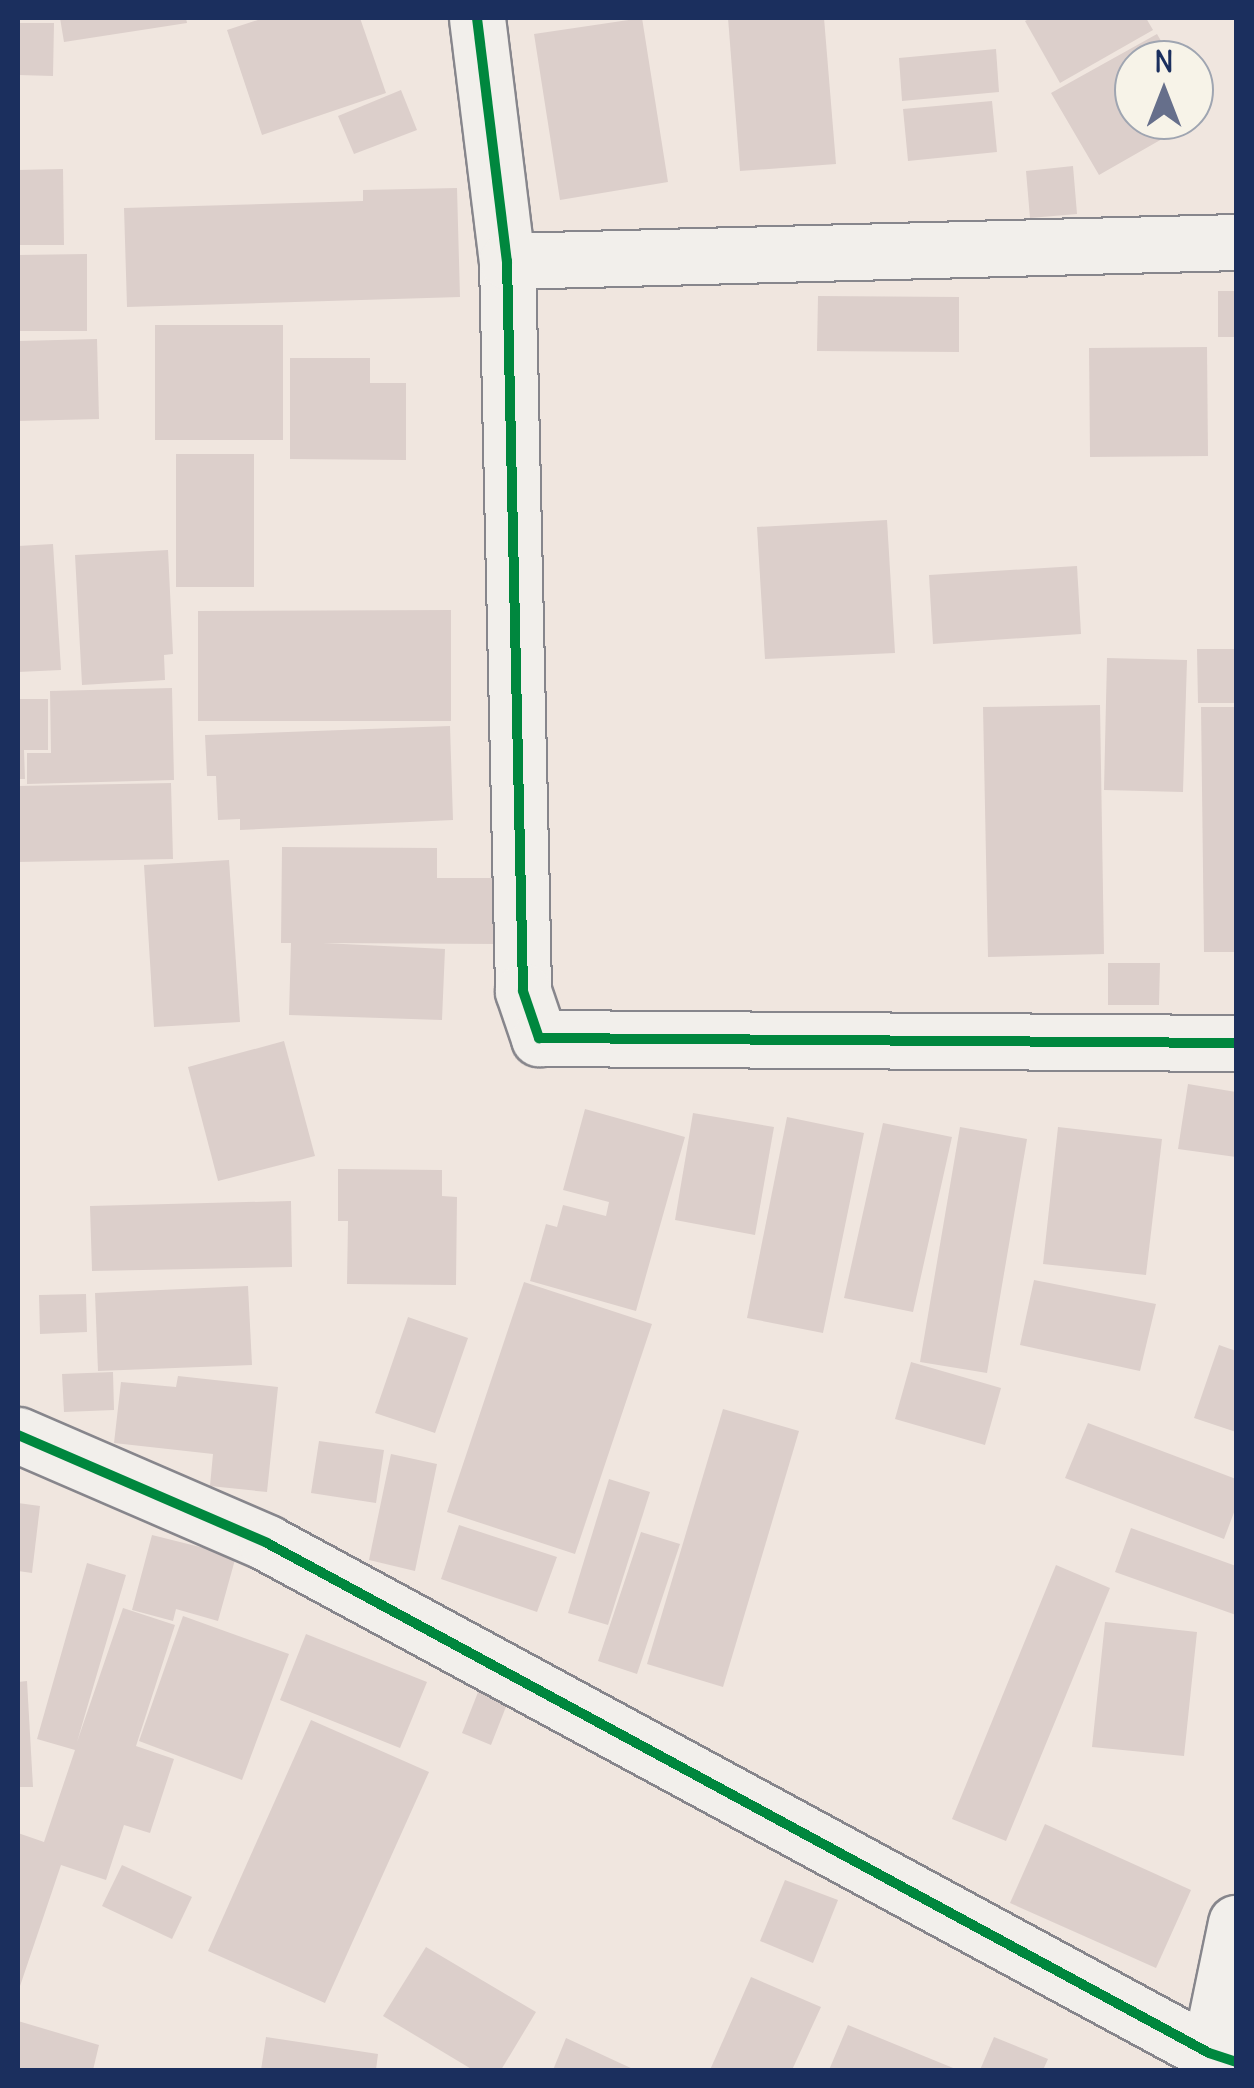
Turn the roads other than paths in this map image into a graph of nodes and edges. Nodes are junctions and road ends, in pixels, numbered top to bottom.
1 (477, 18) edge
2 (1236, 242) edge
3 (507, 261) junction
4 (1236, 1043) edge
5 (18, 1434) edge
6 (1236, 1922) edge
7 (1223, 2057) edge

1 - 3 street
2 - 3 street
3 - 4 street
5 - 7 street
6 - 7 street

